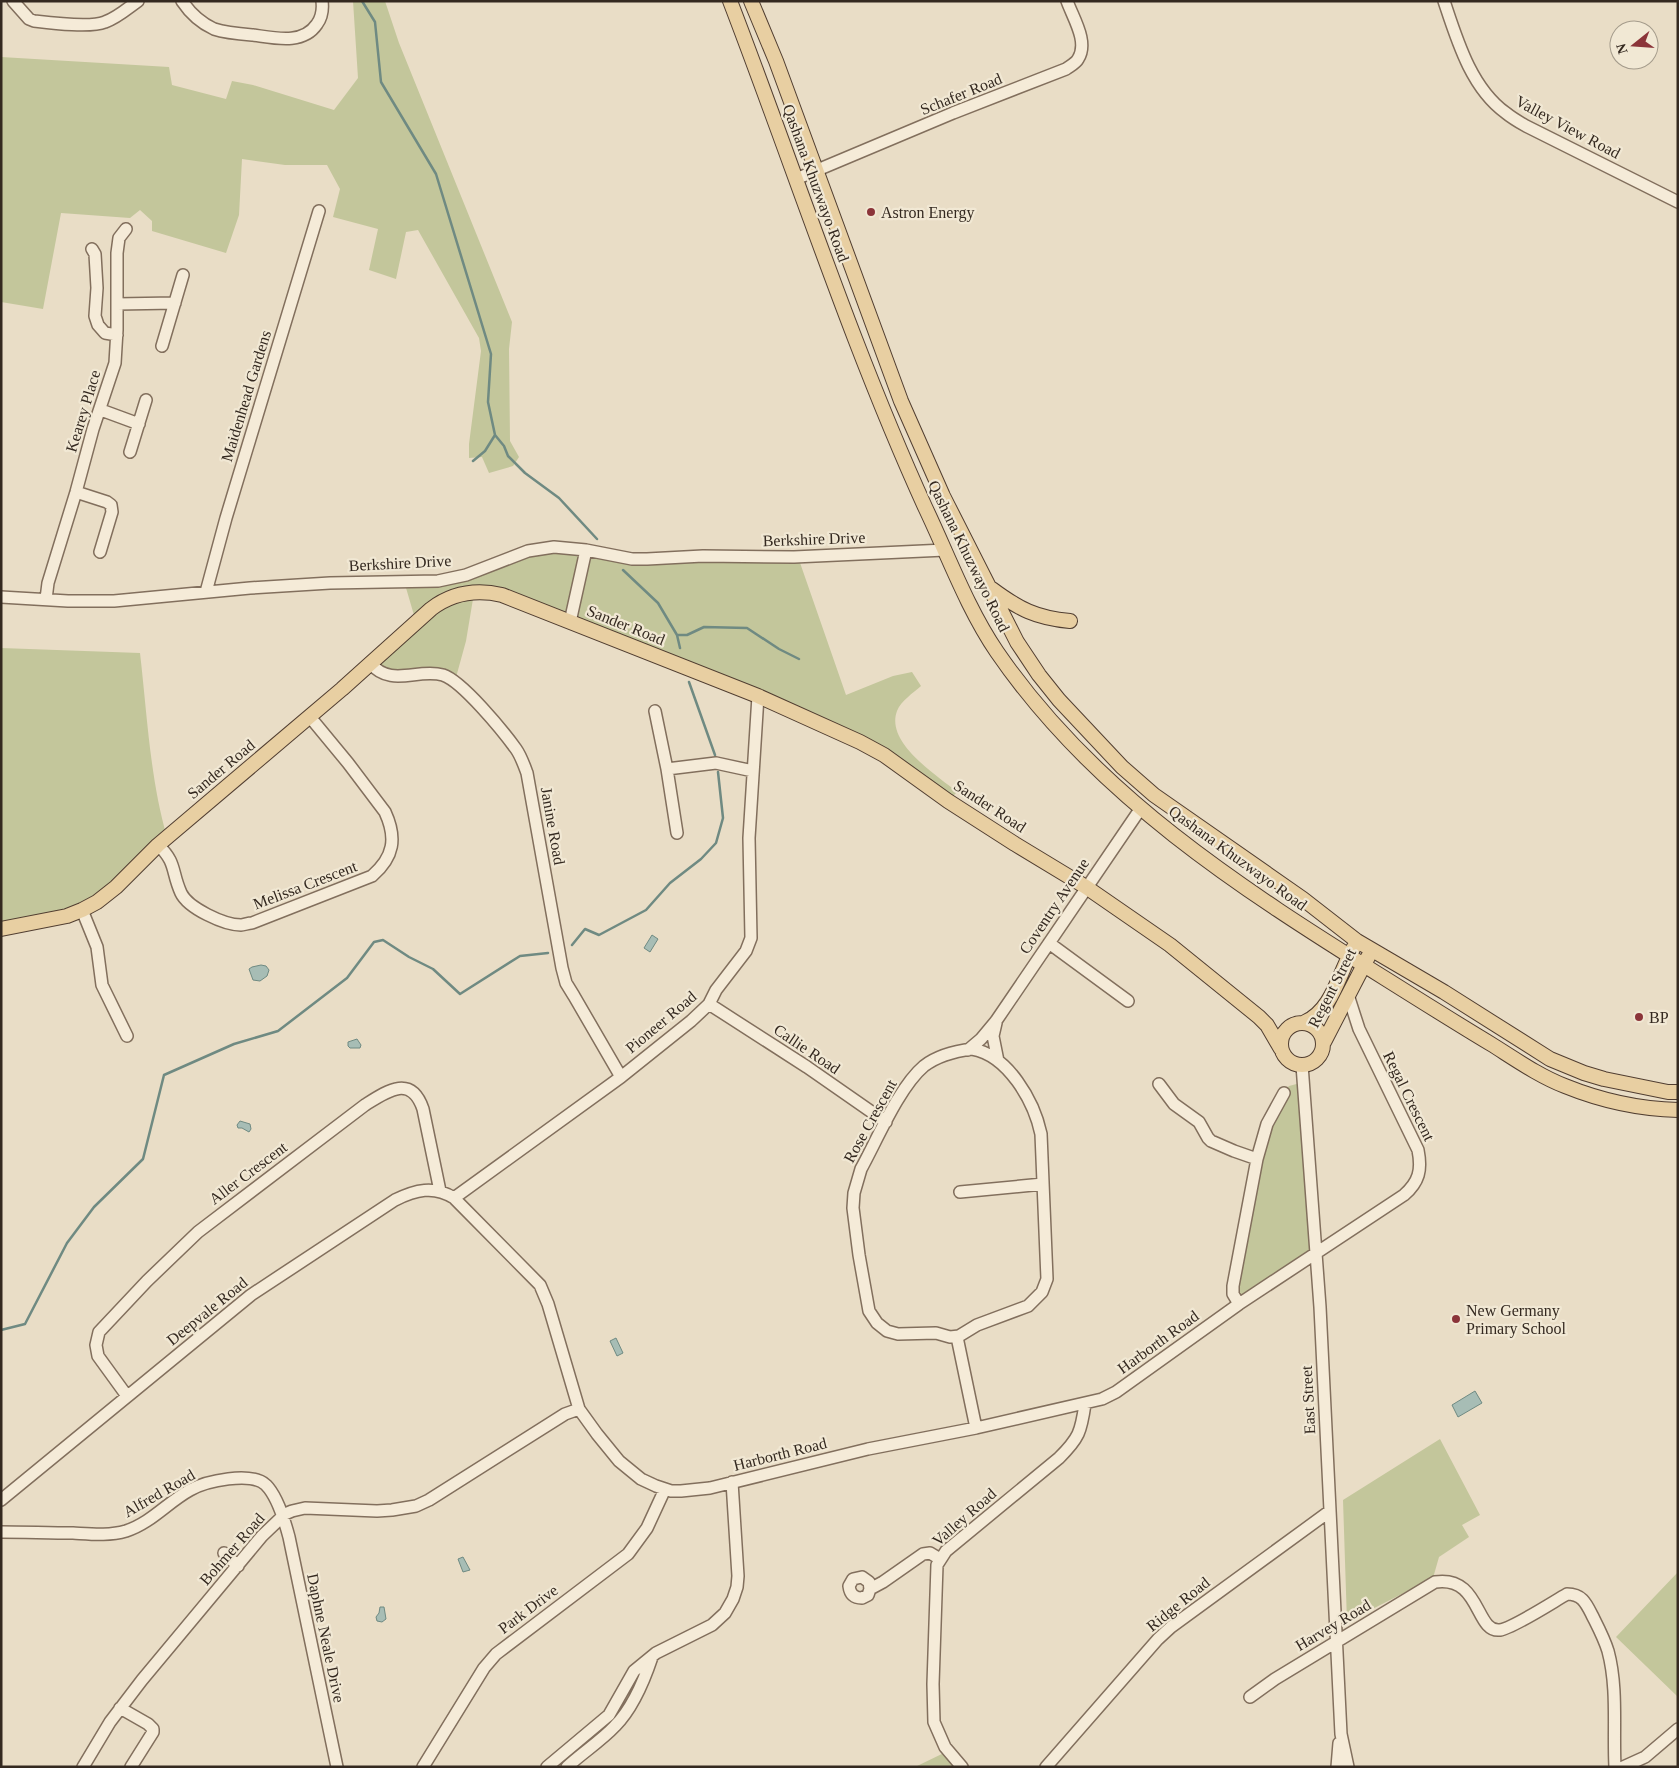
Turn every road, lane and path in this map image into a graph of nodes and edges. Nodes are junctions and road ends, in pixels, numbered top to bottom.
1 (13, 1) edge
2 (138, 1) edge
3 (182, 1) edge
4 (322, 1) edge
5 (730, 1) edge
6 (752, 1) edge
7 (1067, 1) edge
8 (1444, 1) edge
9 (816, 171) junction
10 (796, 179) junction
11 (1678, 202) edge
12 (319, 210) dead end
13 (126, 229) dead end
14 (92, 249) dead end
15 (183, 275) dead end
16 (175, 303) junction
17 (117, 304) junction
18 (117, 336) junction
19 (162, 346) dead end
20 (146, 400) dead end
21 (100, 410) junction
22 (138, 424) junction
23 (130, 452) dead end
24 (76, 492) junction
25 (586, 550) junction
26 (945, 550) junction
27 (100, 552) dead end
28 (989, 587) junction
29 (206, 592) junction
30 (1, 596) edge
31 (46, 599) junction
32 (1070, 620) dead end
33 (570, 622) junction
34 (370, 663) junction
35 (758, 696) junction
36 (655, 711) dead end
37 (310, 717) junction
38 (667, 769) junction
39 (753, 770) junction
40 (1140, 808) junction
41 (677, 833) dead end
42 (158, 845) junction
43 (1086, 887) junction
44 (82, 910) junction
45 (1, 929) edge
46 (1357, 941) junction
47 (1049, 942) junction
48 (1372, 950) junction
49 (1349, 955) junction
50 (1364, 965) junction
51 (1348, 995) junction
52 (1128, 1001) dead end
53 (709, 1004) junction
54 (1259, 1017) junction
55 (996, 1021) junction
56 (1298, 1024) junction
57 (127, 1036) dead end
58 (1324, 1042) junction
59 (1281, 1049) junction
60 (968, 1050) junction
61 (998, 1061) junction
62 (1302, 1066) junction
63 (620, 1076) junction
64 (1159, 1084) dead end
65 (1678, 1092) edge
66 (1284, 1093) dead end
67 (1678, 1110) edge
68 (886, 1122) junction
69 (1257, 1159) junction
70 (1042, 1184) junction
71 (473, 1186) junction
72 (440, 1191) junction
73 (960, 1192) dead end
74 (454, 1198) junction
75 (468, 1212) junction
76 (1316, 1252) junction
77 (1239, 1304) junction
78 (957, 1337) junction
79 (127, 1396) junction
80 (1085, 1404) junction
81 (579, 1409) junction
82 (976, 1428) junction
83 (732, 1482) junction
84 (665, 1489) junction
85 (1, 1500) edge
86 (1330, 1511) junction
87 (282, 1516) junction
88 (1, 1532) edge
89 (224, 1554) dead end
90 (940, 1559) junction
91 (238, 1566) junction
92 (870, 1588) dead end
93 (1336, 1642) junction
94 (652, 1657) junction
95 (1250, 1697) dead end
96 (120, 1708) junction
97 (1678, 1730) edge
98 (1340, 1734) junction
99 (83, 1767) edge
100 (131, 1767) edge
101 (337, 1767) edge
102 (423, 1767) edge
103 (548, 1767) edge
104 (567, 1767) edge
105 (962, 1767) edge
106 (1046, 1767) edge
107 (1336, 1767) edge
108 (1348, 1767) edge
109 (1615, 1767) edge
110 (1622, 1767) edge

1 - 2 street
3 - 4 street
5 - 10 main road, Qashana Khuzwayo Road
6 - 9 main road, Qashana Khuzwayo Road
7 - 9 street, Schafer Road
8 - 11 street, Valley View Road
9 - 10 street, Schafer Road
9 - 28 main road, Qashana Khuzwayo Road
10 - 26 main road, Qashana Khuzwayo Road
12 - 29 street, Maidenhead Gardens
13 - 17 street, Kearey Place
14 - 18 street
15 - 16 street
16 - 17 street
16 - 19 street
17 - 18 street, Kearey Place
18 - 21 street, Kearey Place
20 - 22 street
21 - 22 street
21 - 24 street, Kearey Place
22 - 23 street
24 - 27 street
24 - 31 street, Kearey Place
25 - 26 street, Berkshire Drive
25 - 29 street, Berkshire Drive
25 - 33 street
26 - 40 main road, Qashana Khuzwayo Road
28 - 32 main road
28 - 46 main road, Qashana Khuzwayo Road
29 - 31 street, Berkshire Drive
30 - 31 street, Berkshire Drive
33 - 34 main road, Sander Road
33 - 35 main road, Sander Road
34 - 37 main road, Sander Road
34 - 63 street, Janine Road
35 - 39 street, Pioneer Road
35 - 43 main road, Sander Road
36 - 38 street
37 - 42 main road, Sander Road
37 - 42 street, Melissa Crescent
38 - 39 street
38 - 41 street
39 - 53 street, Pioneer Road
40 - 43 street, Coventry Avenue
40 - 49 main road, Qashana Khuzwayo Road
42 - 44 main road, Sander Road
43 - 47 street, Coventry Avenue
43 - 54 main road, Sander Road
44 - 45 main road, Sander Road
44 - 57 street
46 - 48 main road, Qashana Khuzwayo Road
46 - 49 main road, Regent Street
47 - 52 street
47 - 55 street, Coventry Avenue
48 - 50 main road, Regent Street
48 - 65 main road, Qashana Khuzwayo Road
49 - 50 main road, Qashana Khuzwayo Road
49 - 56 main road, Regent Street
50 - 51 main road, Regent Street
50 - 67 main road, Qashana Khuzwayo Road
51 - 58 main road, Regent Street
51 - 76 street, Regal Crescent
53 - 63 street, Pioneer Road
53 - 68 street, Callie Road
54 - 56 main road, Sander Road
54 - 59 main road, Sander Road
55 - 60 street, Coventry Avenue
55 - 61 street
56 - 58 main road
56 - 59 main road
58 - 62 main road
59 - 62 main road
60 - 61 street
60 - 68 street, Rose Crescent
61 - 70 street
62 - 76 street, East Street
63 - 71 street, Pioneer Road
64 - 69 street
66 - 69 street
68 - 78 street, Rose Crescent
69 - 77 street
70 - 73 street
70 - 78 street
71 - 74 street, Pioneer Road
71 - 75 street
72 - 74 street, Deepvale Road
72 - 79 street, Deepvale Road
72 - 79 street, Aller Crescent
74 - 75 street, Harborth Road
75 - 81 street, Harborth Road
76 - 77 street, Harborth Road
76 - 86 street, East Street
77 - 80 street, Harborth Road
78 - 82 street
79 - 85 street, Deepvale Road
80 - 82 street, Harborth Road
80 - 90 street, Valley Road
81 - 84 street, Harborth Road
81 - 87 street, Bohmer Road
82 - 83 street, Harborth Road
83 - 84 street, Harborth Road
83 - 94 street
84 - 102 street, Park Drive
86 - 93 street, East Street
86 - 106 street, Ridge Road
87 - 88 street, Alfred Road
87 - 91 street, Bohmer Road
87 - 101 street, Daphne Neale Drive
89 - 91 street
90 - 92 street
90 - 105 street, Valley Road
91 - 96 street, Bohmer Road
93 - 95 street, Harvey Road
93 - 98 street, East Street
93 - 109 street, Harvey Road
94 - 103 street
94 - 104 street
96 - 99 street, Bohmer Road
96 - 100 street
97 - 110 street
98 - 107 street, East Street
98 - 108 street, East Street

